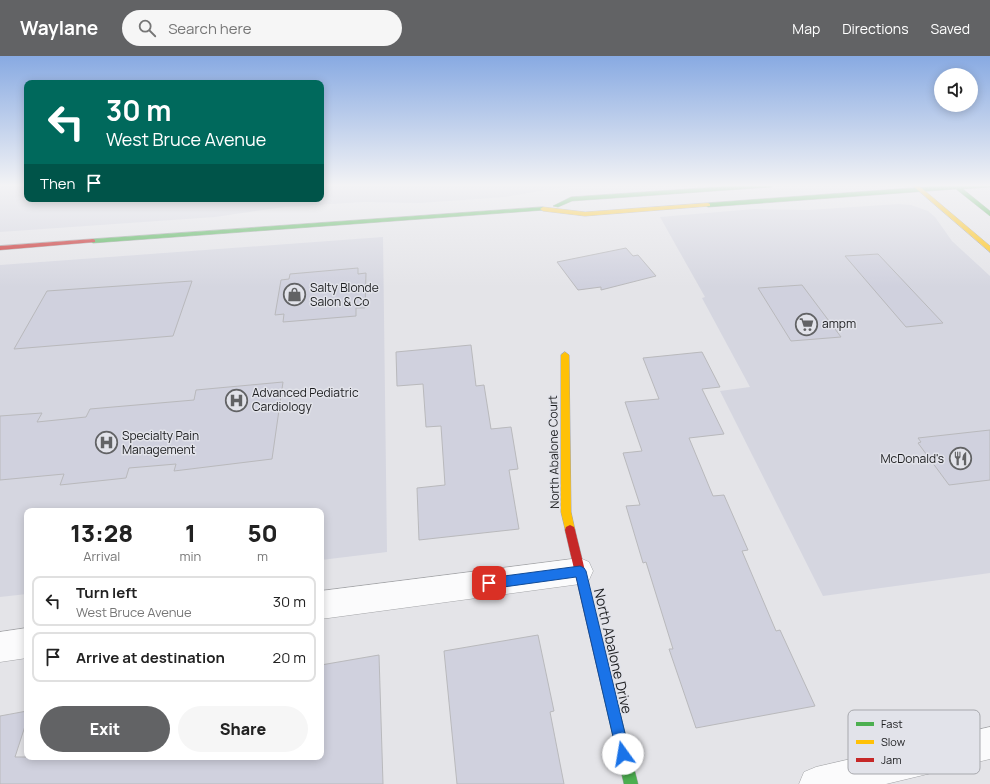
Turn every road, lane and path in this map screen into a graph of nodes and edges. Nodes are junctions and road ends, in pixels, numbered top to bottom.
1 (409, 219) edge
2 (954, 219) edge
3 (0, 248) edge
4 (990, 250) edge
5 (565, 355) dead end
6 (580, 571) junction
7 (324, 605) edge
8 (24, 643) edge
9 (0, 647) edge
10 (990, 743) edge
11 (980, 745) edge
12 (858, 774) edge
13 (630, 784) edge
14 (816, 784) edge

1 - 3 main road
2 - 4 main road
5 - 6 main road, North Abalone Court
6 - 7 street
6 - 13 main road, North Abalone Drive
8 - 9 street
10 - 11 street
12 - 14 street

